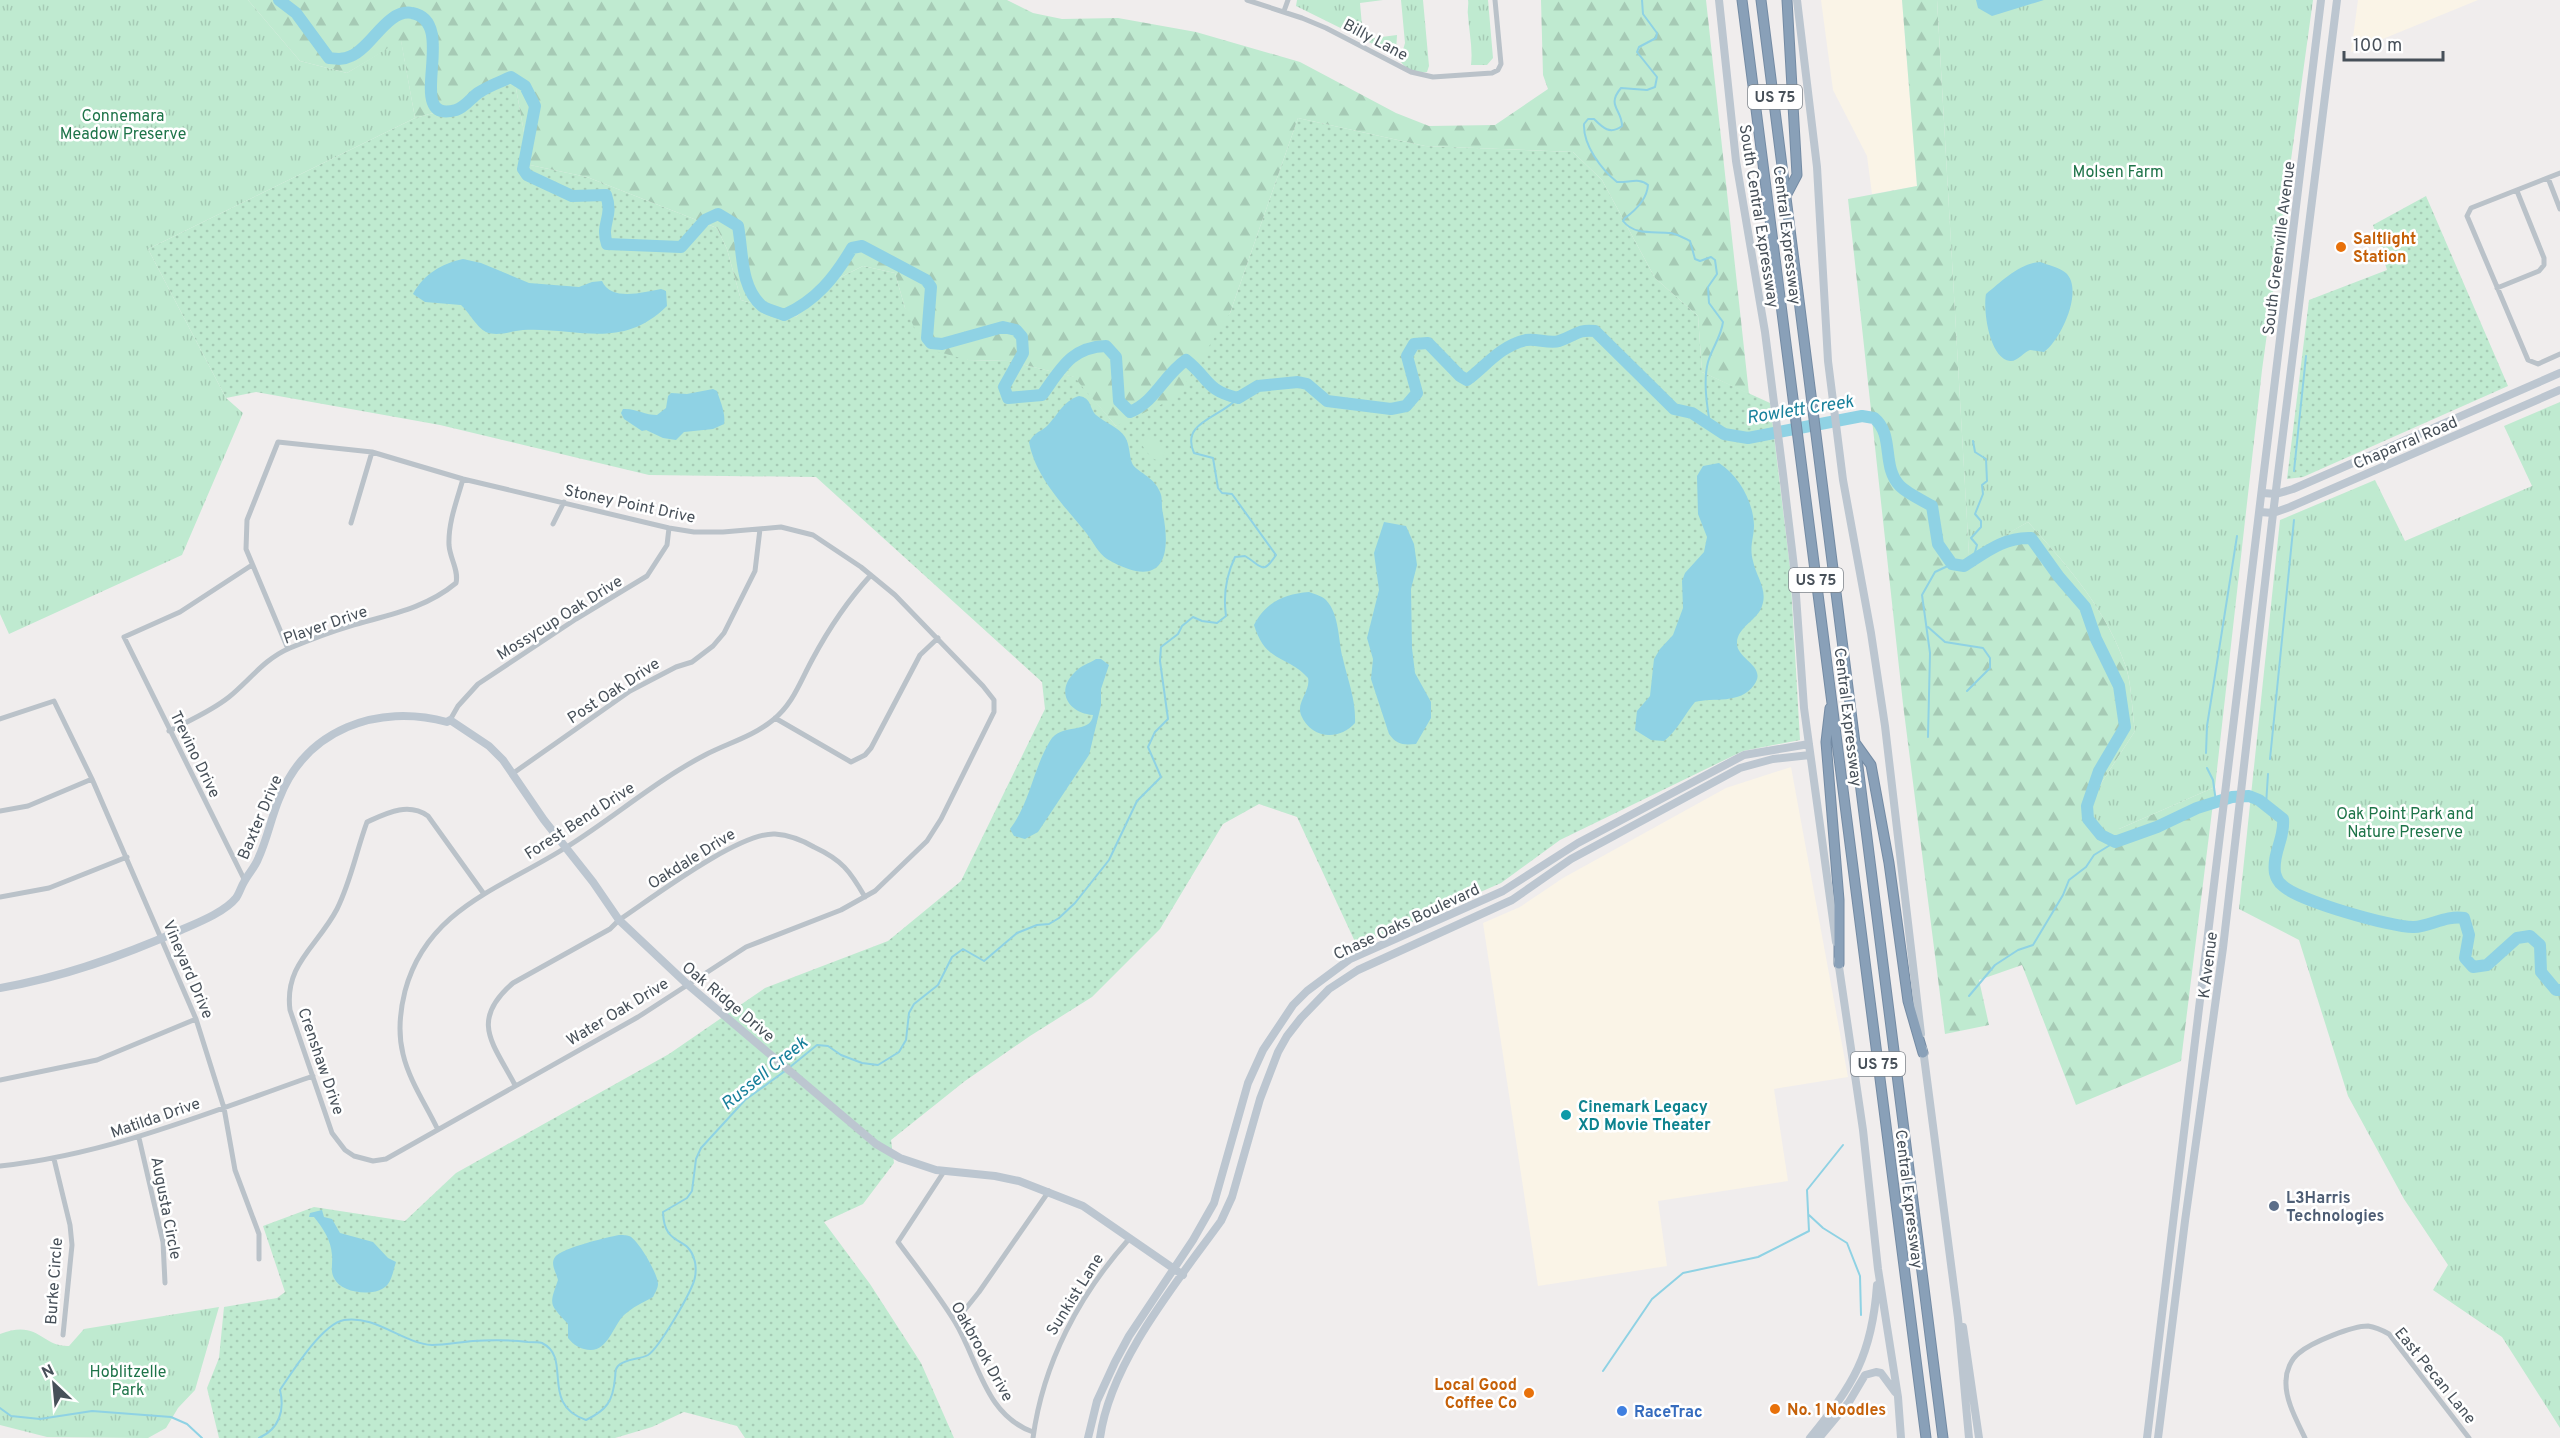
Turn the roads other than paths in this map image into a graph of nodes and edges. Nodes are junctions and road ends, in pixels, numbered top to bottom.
1 (1246, 0) edge
2 (1288, 0) edge
3 (1495, 0) edge
4 (1719, 0) edge
5 (1742, 0) edge
6 (1761, 0) edge
7 (1787, 0) edge
8 (1797, 0) edge
9 (2321, 0) edge
10 (2337, 0) edge
11 (1284, 11) junction
12 (2309, 101) junction
13 (2325, 103) junction
14 (2560, 173) edge
15 (2548, 178) junction
16 (2517, 191) junction
17 (1787, 194) junction
18 (2560, 209) edge
19 (2291, 252) junction
20 (2305, 253) junction
21 (2497, 288) junction
22 (2560, 354) edge
23 (2279, 363) junction
24 (2291, 364) junction
25 (2560, 373) edge
26 (2560, 390) edge
27 (2446, 423) junction
28 (2451, 437) junction
29 (372, 452) junction
30 (463, 479) junction
31 (2276, 494) junction
32 (2262, 496) junction
33 (564, 502) junction
34 (2260, 512) junction
35 (2273, 513) junction
36 (351, 523) dead end
37 (552, 524) dead end
38 (669, 528) junction
39 (759, 529) junction
40 (252, 565) junction
41 (872, 575) junction
42 (938, 638) junction
43 (288, 649) junction
44 (1831, 691) junction
45 (991, 694) joint
46 (775, 718) junction
47 (0, 719) edge
48 (450, 720) junction
49 (169, 731) junction
50 (1809, 744) junction
51 (1856, 744) junction
52 (1810, 755) junction
53 (512, 774) junction
54 (92, 779) junction
55 (1688, 783) junction
56 (1693, 794) junction
57 (0, 811) edge
58 (565, 848) junction
59 (1566, 851) junction
60 (127, 857) junction
61 (1571, 859) junction
62 (245, 881) junction
63 (484, 894) junction
64 (0, 897) edge
65 (865, 897) junction
66 (1446, 916) junction
67 (619, 920) junction
68 (1452, 927) junction
69 (162, 939) junction
70 (1839, 964) junction
71 (1322, 979) junction
72 (687, 984) junction
73 (0, 988) edge
74 (1329, 989) junction
75 (1285, 1017) junction
76 (196, 1019) junction
77 (2196, 1020) junction
78 (2213, 1023) junction
79 (1295, 1026) junction
80 (1923, 1053) junction
81 (313, 1076) junction
82 (0, 1080) edge
83 (515, 1085) junction
84 (224, 1108) junction
85 (437, 1128) junction
86 (332, 1132) joint
87 (139, 1138) junction
88 (2182, 1147) junction
89 (2196, 1148) junction
90 (54, 1159) junction
91 (0, 1166) edge
92 (945, 1170) junction
93 (1049, 1191) junction
94 (1129, 1239) junction
95 (2170, 1252) junction
96 (2182, 1253) junction
97 (259, 1259) dead end
98 (1172, 1269) junction
99 (1878, 1269) junction
100 (1183, 1275) junction
101 (1952, 1276) junction
102 (165, 1283) dead end
103 (955, 1322) junction
104 (63, 1335) dead end
105 (1898, 1396) junction
106 (1097, 1401) junction
107 (1107, 1406) junction
108 (1033, 1435) edge
109 (1088, 1438) edge
110 (1100, 1438) edge
111 (1809, 1438) edge
112 (1819, 1438) edge
113 (1901, 1438) edge
114 (1926, 1438) edge
115 (1943, 1438) edge
116 (1969, 1438) edge
117 (1979, 1438) edge
118 (2146, 1438) edge
119 (2158, 1438) edge
120 (2305, 1438) edge
121 (2469, 1438) edge

1 - 11 street, Billy Lane
2 - 11 street
3 - 11 street, Billy Lane
4 - 50 main road, South Central Expressway
5 - 44 highway, Central Expressway / US 75
6 - 17 highway, Central Expressway / US 75
7 - 17 highway
8 - 80 main road, Central Expressway
9 - 12 main road, South Greenville Avenue
10 - 13 main road, South Greenville Avenue
12 - 13 main road
12 - 19 main road, South Greenville Avenue
13 - 20 main road, South Greenville Avenue
14 - 15 street
15 - 16 street
15 - 18 street
16 - 21 street
16 - 21 street
17 - 51 highway, Central Expressway / US 75
19 - 20 main road
19 - 23 main road, South Greenville Avenue
20 - 24 main road, South Greenville Avenue
21 - 22 street
23 - 24 main road
23 - 32 main road, South Greenville Avenue
24 - 31 main road, South Greenville Avenue
25 - 27 main road, Chaparral Road
26 - 28 main road, Chaparral Road
27 - 28 main road
27 - 31 main road, Chaparral Road
28 - 35 main road, Chaparral Road
29 - 30 street, Stoney Point Drive
29 - 36 street
29 - 40 street, Stoney Point Drive
30 - 33 street, Stoney Point Drive
30 - 43 street, Player Drive
31 - 32 main road, Chaparral Road
31 - 35 main road, K Avenue
32 - 34 main road, K Avenue
33 - 37 street
33 - 38 street, Stoney Point Drive
34 - 35 main road, Chaparral Road
34 - 77 main road, K Avenue
35 - 78 main road, K Avenue
38 - 39 street, Stoney Point Drive
38 - 48 street, Mossycup Oak Drive
39 - 41 street, Stoney Point Drive
39 - 53 street, Post Oak Drive
40 - 43 street
40 - 49 street, Trevino Drive
41 - 42 street, Stoney Point Drive
41 - 46 street, Forest Bend Drive
42 - 45 street, Stoney Point Drive
42 - 46 street
43 - 49 street, Player Drive
44 - 70 highway
44 - 114 highway, Central Expressway / US 75
45 - 65 street, Water Oak Drive
46 - 58 street, Forest Bend Drive
47 - 54 street, Vineyard Drive
48 - 53 main road, Oak Ridge Drive
48 - 62 main road, Baxter Drive
49 - 62 street, Trevino Drive
50 - 52 main road
50 - 55 main road, Chase Oaks Boulevard
51 - 80 highway
51 - 115 highway, Central Expressway / US 75
52 - 56 main road, Chase Oaks Boulevard
52 - 70 main road
53 - 58 main road, Oak Ridge Drive
54 - 57 street
54 - 60 street, Vineyard Drive
55 - 56 main road
55 - 59 main road, Chase Oaks Boulevard
56 - 61 main road, Chase Oaks Boulevard
58 - 63 street, Forest Bend Drive
58 - 67 main road, Oak Ridge Drive
59 - 61 main road
59 - 66 main road, Chase Oaks Boulevard
60 - 64 street
60 - 69 street, Vineyard Drive
61 - 68 main road, Chase Oaks Boulevard
62 - 69 main road, Baxter Drive
63 - 81 street, Crenshaw Drive
63 - 85 street, Forest Bend Drive
65 - 67 street, Oakdale Drive
65 - 72 street, Water Oak Drive
66 - 68 main road
66 - 71 main road, Chase Oaks Boulevard
67 - 72 main road, Oak Ridge Drive
67 - 83 street, Oakdale Drive
68 - 74 main road, Chase Oaks Boulevard
69 - 73 main road, Baxter Drive
69 - 76 street, Vineyard Drive
70 - 99 main road
71 - 74 main road
71 - 75 main road, Chase Oaks Boulevard
72 - 83 street, Water Oak Drive
72 - 92 main road, Oak Ridge Drive
74 - 79 main road, Chase Oaks Boulevard
75 - 79 main road
75 - 98 main road, Chase Oaks Boulevard
76 - 82 street
76 - 84 street, Vineyard Drive
77 - 78 main road
77 - 88 main road, K Avenue
78 - 89 main road, K Avenue
79 - 100 main road, Chase Oaks Boulevard
80 - 101 main road, Central Expressway
81 - 84 street, Matilda Drive
81 - 86 street, Crenshaw Drive
83 - 85 street, Water Oak Drive
84 - 87 street, Matilda Drive
84 - 97 street, Vineyard Drive
85 - 86 street, Water Oak Drive
87 - 90 street, Matilda Drive
87 - 102 street, Augusta Circle
88 - 89 main road
88 - 95 main road, K Avenue
89 - 96 main road, K Avenue
90 - 91 street, Matilda Drive
90 - 104 street, Burke Circle
92 - 93 main road, Oak Ridge Drive
92 - 103 street, Oakbrook Drive
93 - 94 main road, Oak Ridge Drive
93 - 103 street
94 - 98 main road, Oak Ridge Drive
94 - 108 street, Sunkist Lane
95 - 96 main road
95 - 118 main road, K Avenue
96 - 119 main road, K Avenue
98 - 100 main road, Oak Ridge Drive
98 - 106 main road, Chase Oaks Boulevard
99 - 105 main road
99 - 111 main road
100 - 107 main road, Chase Oaks Boulevard
101 - 116 main road, Central Expressway
101 - 117 main road
103 - 108 street, Oakbrook Drive
105 - 112 main road
105 - 113 main road
106 - 107 main road
106 - 109 main road, Chase Oaks Boulevard
107 - 110 main road, Chase Oaks Boulevard
120 - 121 street, East Pecan Lane

